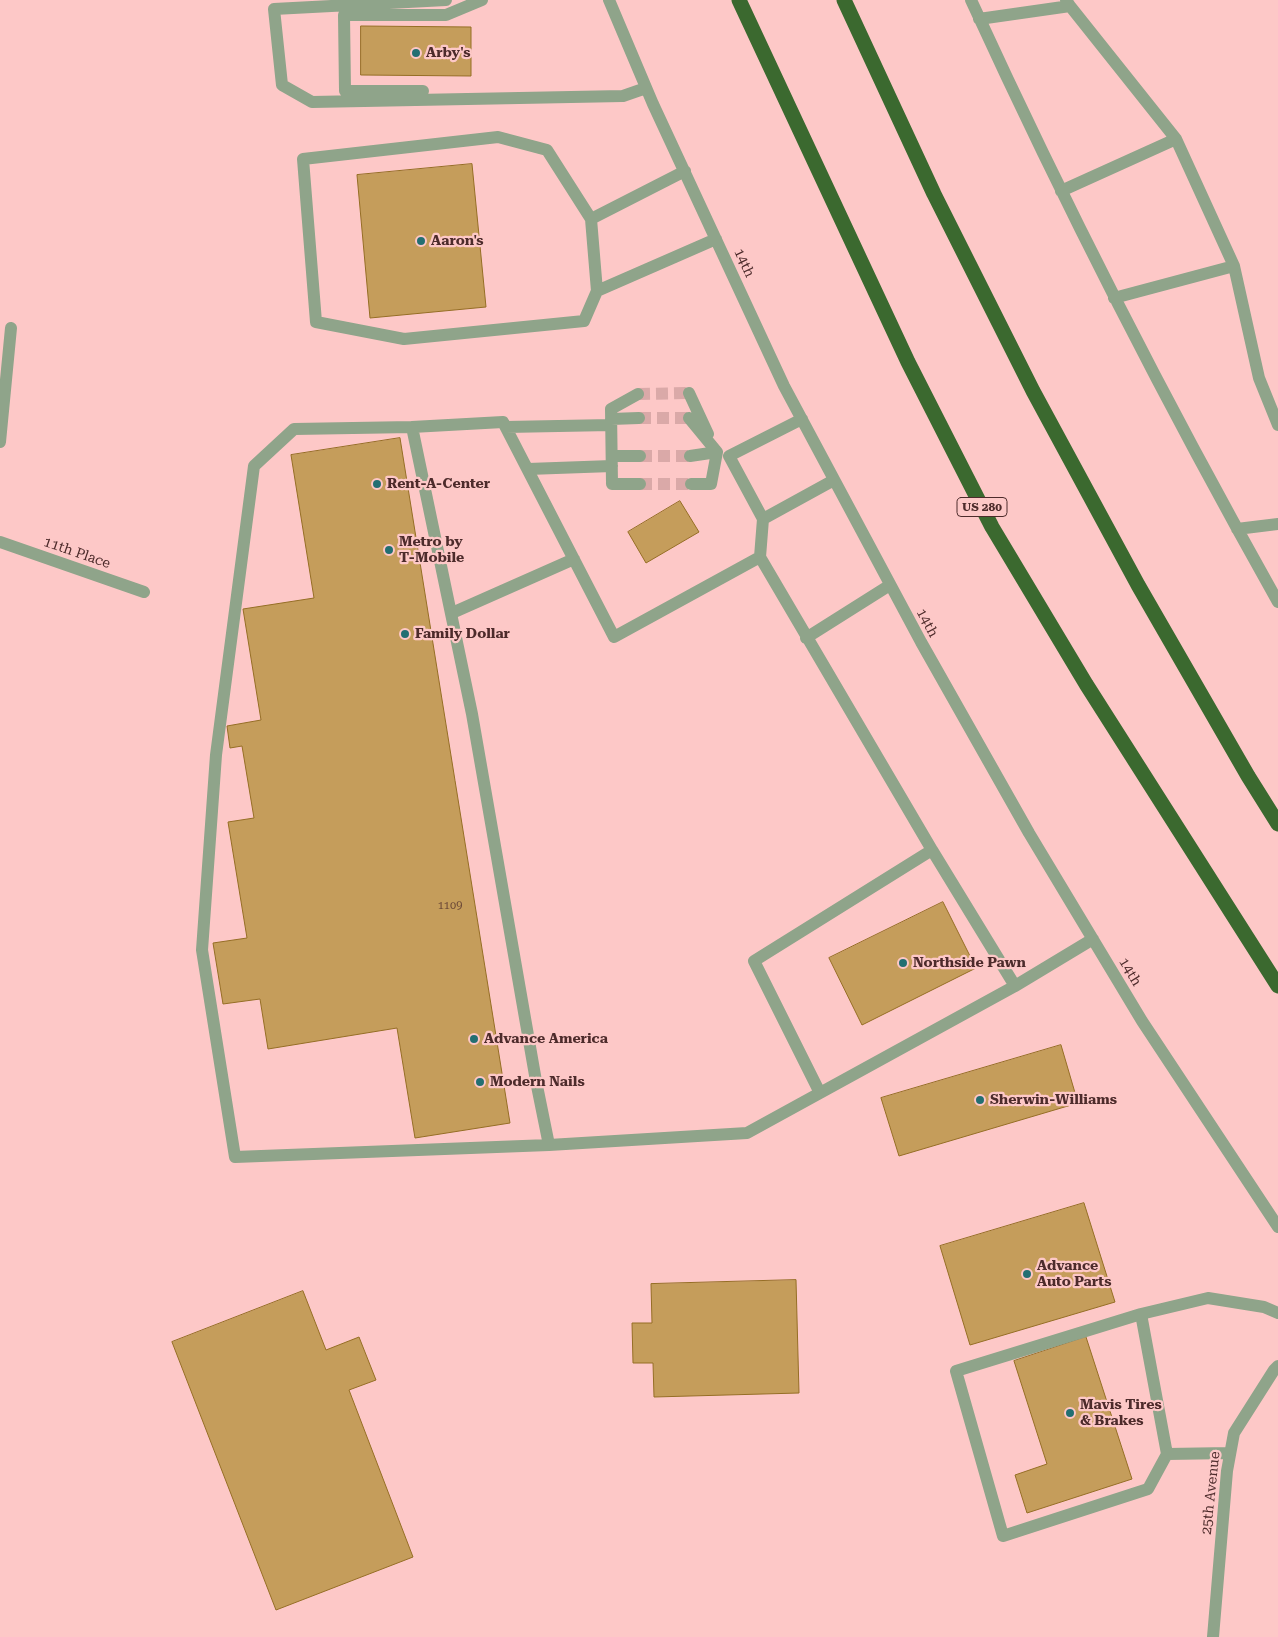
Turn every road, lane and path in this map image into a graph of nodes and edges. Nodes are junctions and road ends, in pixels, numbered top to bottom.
1 (446, 0) edge
2 (482, 0) edge
3 (609, 0) edge
4 (739, 0) edge
5 (844, 0) edge
6 (971, 0) edge
7 (1068, 3) edge
8 (979, 19) junction
9 (646, 88) junction
10 (495, 98) junction
11 (1176, 139) junction
12 (685, 171) junction
13 (1061, 191) junction
14 (591, 219) junction
15 (716, 239) junction
16 (1234, 266) junction
17 (597, 291) junction
18 (1114, 298) junction
19 (11, 328) dead end
20 (689, 393) dead end
21 (638, 394) tunnel mouth
22 (639, 418) tunnel mouth
23 (689, 418) dead end
24 (802, 420) junction
25 (611, 422) junction
26 (1278, 425) edge
27 (412, 427) junction
28 (506, 427) junction
29 (0, 442) edge
30 (717, 452) junction
31 (640, 456) tunnel mouth
32 (690, 456) tunnel mouth
33 (729, 456) junction
34 (612, 461) junction
35 (528, 469) junction
36 (834, 480) junction
37 (640, 484) tunnel mouth
38 (691, 484) tunnel mouth
39 (763, 519) junction
40 (1278, 524) edge
41 (1237, 529) junction
42 (0, 542) edge
43 (760, 557) junction
44 (574, 559) junction
45 (890, 585) junction
46 (144, 592) dead end
47 (1278, 602) edge
48 (452, 613) junction
49 (806, 638) junction
50 (1278, 824) edge
51 (932, 850) junction
52 (1092, 939) junction
53 (1015, 986) junction
54 (1278, 986) edge
55 (820, 1093) junction
56 (549, 1145) junction
57 (1278, 1228) edge
58 (1278, 1313) edge
59 (1140, 1314) junction
60 (1278, 1366) edge
61 (1230, 1453) junction
62 (1167, 1454) junction
63 (1213, 1637) edge

1 - 10 street
2 - 10 street
3 - 9 street, 14th
4 - 54 highway, US 280
5 - 50 highway
6 - 8 street
7 - 8 street
7 - 11 street
8 - 13 street
9 - 10 street
9 - 12 street, 14th
11 - 13 street
11 - 16 street
12 - 14 street
12 - 15 street, 14th
13 - 18 street
14 - 17 street
14 - 17 street
15 - 17 street
15 - 24 street, 14th
16 - 18 street
16 - 26 street
18 - 41 street
19 - 29 street
20 - 30 street
21 - 25 street
22 - 25 street
23 - 30 street
24 - 33 street
24 - 36 street, 14th
25 - 28 street
25 - 34 street
27 - 28 street
27 - 48 street
27 - 56 street
28 - 35 street
30 - 32 street
30 - 33 street
30 - 38 street
31 - 34 street
33 - 39 street
34 - 35 street
34 - 37 street
35 - 44 street
36 - 39 street
36 - 45 street, 14th
39 - 43 street
40 - 41 street
41 - 47 street
42 - 46 street, 11th Place
43 - 44 street
43 - 49 street
44 - 48 street
45 - 49 street
45 - 52 street, 14th
48 - 56 street
49 - 51 street
51 - 53 street
51 - 55 street
52 - 53 street
52 - 57 street, 14th
53 - 55 street
55 - 56 street
58 - 59 street
59 - 62 street
59 - 62 street
60 - 61 street, 25th Avenue
61 - 62 street
61 - 63 street, 25th Avenue

